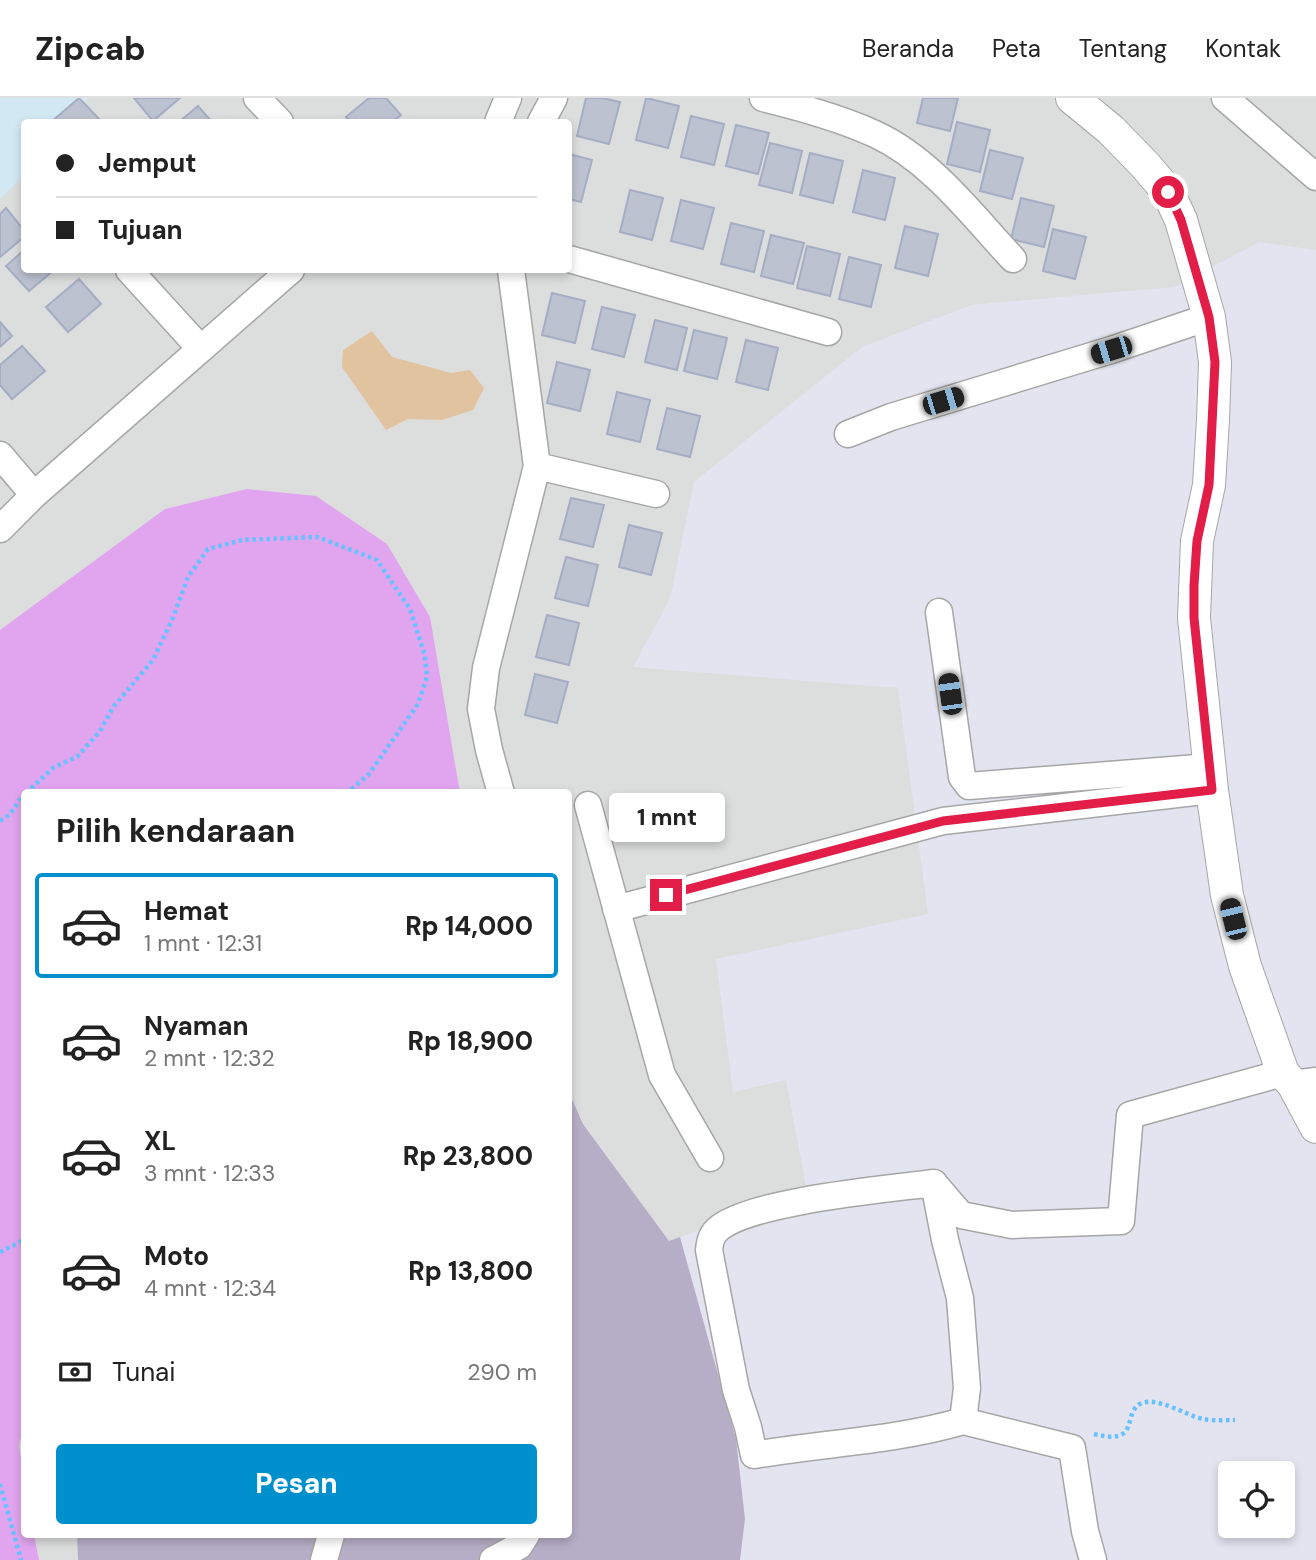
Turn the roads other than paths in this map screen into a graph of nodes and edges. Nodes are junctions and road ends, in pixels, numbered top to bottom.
1 (257, 98) edge
2 (508, 98) edge
3 (554, 98) edge
4 (763, 98) edge
5 (1072, 98) edge
6 (1225, 98) edge
7 (277, 119) edge
8 (499, 119) edge
9 (543, 119) edge
10 (1316, 177) edge
11 (1013, 259) dead end
12 (572, 260) edge
13 (132, 273) edge
14 (288, 273) edge
15 (511, 273) edge
16 (1209, 317) junction
17 (828, 332) dead end
18 (200, 348) junction
19 (848, 434) dead end
20 (0, 455) edge
21 (537, 466) junction
22 (656, 494) dead end
23 (34, 495) junction
24 (0, 530) edge
25 (939, 612) dead end
26 (1211, 779) junction
27 (500, 789) edge
28 (588, 805) dead end
29 (615, 909) junction
30 (1297, 1079) edge
31 (1316, 1127) edge
32 (710, 1158) dead end
33 (934, 1182) junction
34 (963, 1421) junction
35 (330, 1538) edge
36 (524, 1538) edge
37 (324, 1560) edge
38 (493, 1560) edge
39 (1093, 1560) edge

1 - 7 street
2 - 8 street
3 - 9 street
4 - 11 street
5 - 16 street
6 - 10 street
12 - 17 street
13 - 18 street
14 - 18 street
15 - 21 street
16 - 19 street
16 - 26 street
18 - 23 street
20 - 23 street
21 - 22 street
21 - 27 street
23 - 24 street
25 - 26 street
26 - 29 street
26 - 30 street
28 - 29 street
29 - 32 street
30 - 31 street
30 - 33 street
33 - 34 street
33 - 34 street
34 - 39 street
35 - 37 street
36 - 38 street

